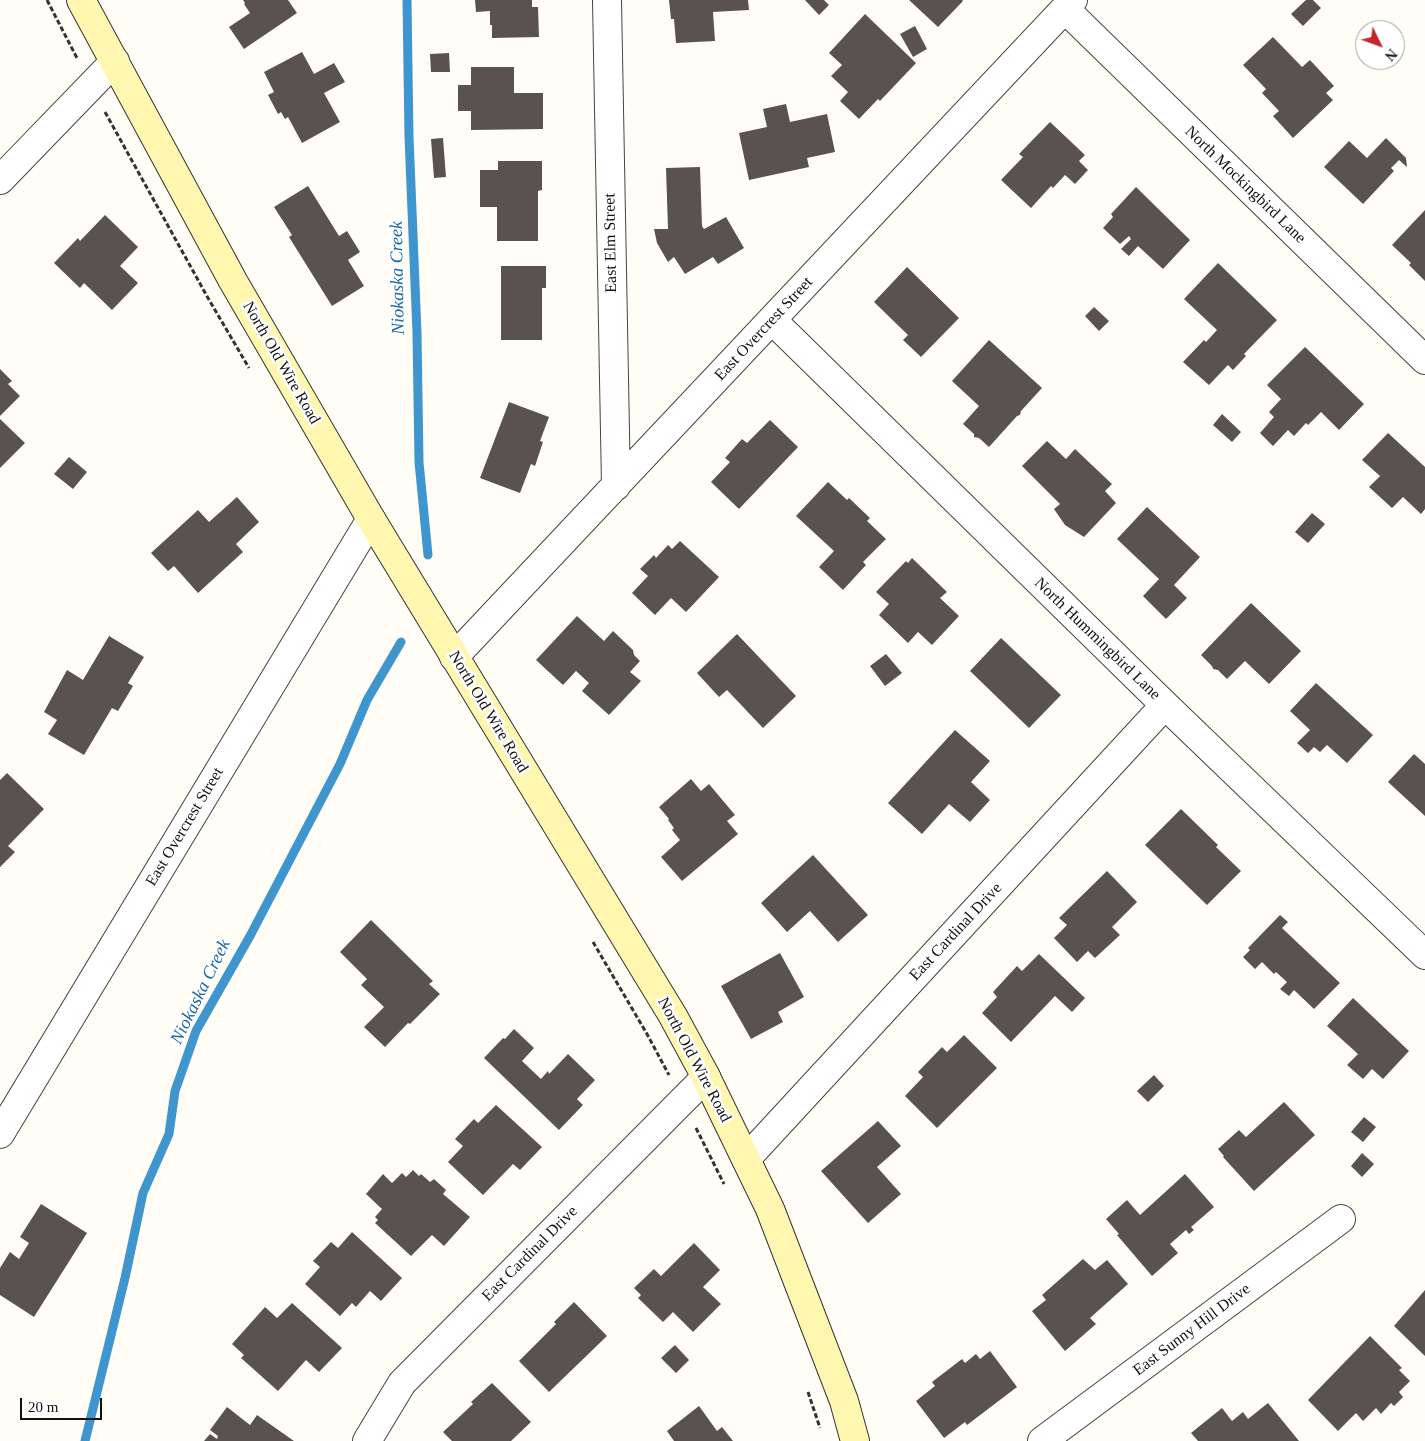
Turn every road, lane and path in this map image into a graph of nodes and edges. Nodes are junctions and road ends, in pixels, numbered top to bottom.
1 (47, 0) edge
2 (82, 0) edge
3 (607, 0) edge
4 (1069, 5) edge
5 (78, 60) dead end
6 (115, 60) junction
7 (0, 180) edge
8 (772, 320) junction
9 (1425, 360) edge
10 (616, 486) junction
11 (371, 519) junction
12 (454, 657) junction
13 (1165, 706) junction
14 (1425, 955) edge
15 (706, 1077) junction
16 (0, 1134) edge
17 (702, 1140) dead end
18 (746, 1159) junction
19 (728, 1191) dead end
20 (1341, 1219) dead end
21 (807, 1388) dead end
22 (821, 1432) dead end
23 (367, 1441) edge
24 (856, 1441) edge
25 (1042, 1441) edge

1 - 5 path
2 - 6 street, North Old Wire Road
3 - 10 street, East Elm Street
4 - 8 street, East Overcrest Street
4 - 9 street, North Mockingbird Lane
6 - 7 street
6 - 11 street, North Old Wire Road
8 - 10 street, East Overcrest Street
8 - 13 street, North Hummingbird Lane
10 - 12 street, East Overcrest Street
11 - 12 street, North Old Wire Road
11 - 16 street, East Overcrest Street
12 - 15 street, North Old Wire Road
13 - 14 street, North Hummingbird Lane
13 - 18 street, East Cardinal Drive
15 - 18 street, North Old Wire Road
15 - 23 street, East Cardinal Drive
17 - 19 path
18 - 24 street, North Old Wire Road
20 - 25 street, East Sunny Hill Drive
21 - 22 path

